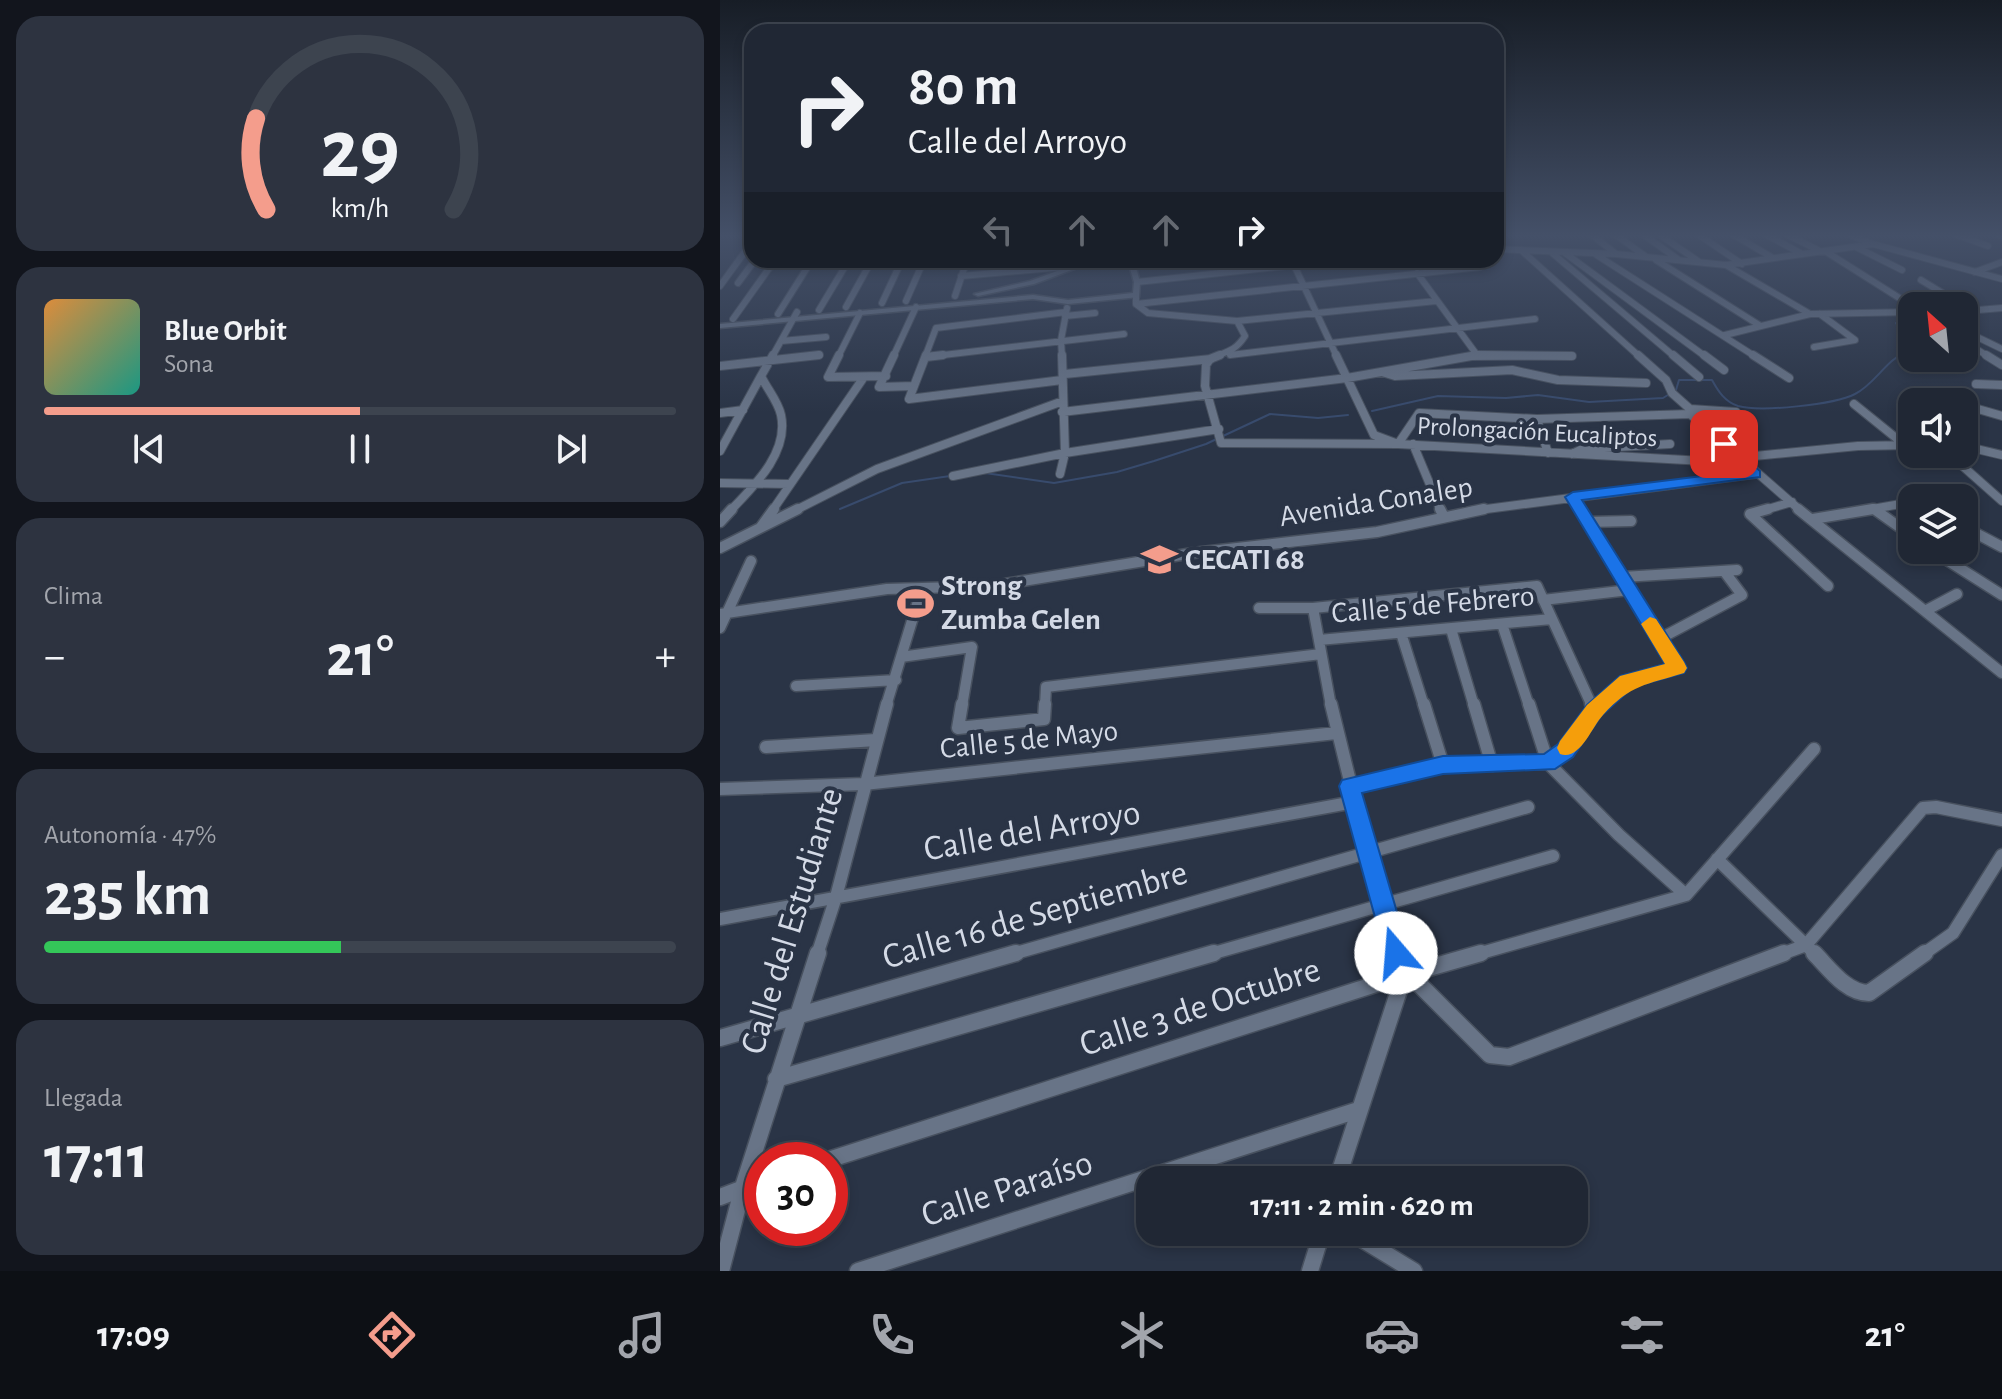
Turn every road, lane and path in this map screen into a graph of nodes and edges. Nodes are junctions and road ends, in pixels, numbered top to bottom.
1 (751, 294) edge
2 (790, 294) edge
3 (828, 294) edge
4 (853, 294) edge
5 (886, 294) edge
6 (909, 294) edge
7 (997, 294) edge
8 (1136, 294) edge
9 (1197, 294) edge
10 (1308, 294) edge
11 (1431, 294) edge
12 (1570, 294) edge
13 (1601, 294) edge
14 (1621, 294) edge
15 (1660, 294) edge
16 (1709, 294) edge
17 (1776, 294) edge
18 (955, 296) joint
19 (992, 296) junction
20 (1136, 299) junction
21 (906, 301) junction
22 (1436, 301) junction
23 (1068, 302) junction
24 (882, 303) junction
25 (846, 307) junction
26 (916, 307) junction
27 (2002, 308) edge
28 (819, 310) junction
29 (1898, 310) edge
30 (1978, 310) edge
31 (1317, 311) junction
32 (860, 313) junction
33 (1095, 313) dead end
34 (778, 314) junction
35 (1066, 314) junction
36 (1810, 314) junction
37 (1820, 314) junction
38 (795, 316) junction
39 (733, 319) junction
40 (1535, 319) dead end
41 (1237, 321) junction
42 (720, 323) edge
43 (1759, 325) junction
44 (1457, 327) junction
45 (1124, 334) dead end
46 (1725, 335) junction
47 (826, 337) dead end
48 (1978, 337) edge
49 (1061, 340) junction
50 (781, 341) junction
51 (1331, 342) junction
52 (1814, 347) dead end
53 (1978, 349) edge
54 (2002, 349) edge
55 (819, 355) dead end
56 (1230, 355) junction
57 (1477, 355) junction
58 (1572, 356) dead end
59 (926, 357) junction
60 (1211, 359) junction
61 (770, 361) junction
62 (2002, 365) edge
63 (720, 366) edge
64 (1724, 370) dead end
65 (1380, 371) junction
66 (761, 376) junction
67 (886, 376) junction
68 (864, 377) junction
69 (1063, 377) junction
70 (1699, 377) dead end
71 (1347, 378) junction
72 (1789, 378) dead end
73 (1646, 383) dead end
74 (1976, 384) dead end
75 (2002, 385) edge
76 (914, 386) junction
77 (1209, 396) junction
78 (1063, 401) junction
79 (1854, 404) dead end
80 (1978, 409) edge
81 (743, 410) junction
82 (1690, 411) junction
83 (1062, 412) junction
84 (1736, 412) dead end
85 (720, 413) edge
86 (2002, 416) edge
87 (1537, 419) junction
88 (1219, 429) junction
89 (724, 435) edge
90 (1898, 438) edge
91 (1398, 444) junction
92 (1413, 444) junction
93 (1670, 444) dead end
94 (1898, 446) edge
95 (1978, 449) edge
96 (720, 451) edge
97 (1065, 453) junction
98 (1548, 453) junction
99 (1571, 455) junction
100 (2002, 455) edge
101 (1741, 459) junction
102 (1965, 468) edge
103 (1060, 474) dead end
104 (1755, 474) junction
105 (953, 476) dead end
106 (720, 483) edge
107 (755, 483) junction
108 (789, 484) junction
109 (1573, 497) junction
110 (2002, 501) edge
111 (1792, 502) junction
112 (1898, 505) edge
113 (1874, 509) junction
114 (1444, 517) junction
115 (1813, 519) junction
116 (1631, 521) dead end
117 (720, 522) edge
118 (1588, 522) junction
119 (1898, 526) edge
120 (760, 527) junction
121 (1978, 534) edge
122 (2002, 547) edge
123 (720, 548) edge
124 (751, 561) dead end
125 (1953, 564) edge
126 (1737, 570) dead end
127 (1724, 571) junction
128 (1623, 577) junction
129 (1828, 586) dead end
130 (922, 588) junction
131 (1629, 590) junction
132 (1957, 594) dead end
133 (2002, 595) edge
134 (1543, 600) junction
135 (1259, 608) dead end
136 (1313, 608) junction
137 (1925, 611) junction
138 (724, 614) edge
139 (1552, 619) junction
140 (1502, 624) junction
141 (720, 628) edge
142 (1451, 629) junction
143 (1401, 633) junction
144 (1659, 639) junction
145 (1320, 647) junction
146 (901, 657) junction
147 (2002, 673) edge
148 (896, 680) junction
149 (796, 686) dead end
150 (1594, 711) junction
151 (1336, 733) junction
152 (876, 740) junction
153 (766, 747) dead end
154 (1814, 749) dead end
155 (1548, 763) junction
156 (1443, 765) junction
157 (1492, 765) junction
158 (864, 784) junction
159 (1350, 786) junction
160 (723, 791) edge
161 (1354, 802) junction
162 (1528, 807) dead end
163 (2002, 820) edge
164 (1367, 852) junction
165 (2002, 855) edge
166 (1553, 856) dead end
167 (1717, 859) junction
168 (1686, 895) junction
169 (836, 897) junction
170 (1381, 907) junction
171 (720, 919) edge
172 (1806, 945) junction
173 (1406, 975) junction
174 (798, 1016) junction
175 (720, 1038) edge
176 (776, 1079) junction
177 (1358, 1110) junction
178 (848, 1154) edge
179 (1341, 1166) edge
180 (743, 1187) junction
181 (720, 1197) edge
182 (1318, 1246) edge
183 (1373, 1246) edge
184 (721, 1271) edge
185 (858, 1271) edge
186 (1310, 1271) edge
187 (1414, 1271) edge

1 - 39 street
2 - 34 street
3 - 28 street
4 - 25 street
5 - 24 street
6 - 21 street
7 - 19 street
8 - 20 street
9 - 20 street
10 - 31 street, Prolongación Eucaliptos
11 - 22 street
12 - 82 street
13 - 70 street
14 - 64 street
15 - 46 street
16 - 43 street
17 - 36 street
18 - 19 street
18 - 21 street
19 - 23 street
19 - 26 street
20 - 23 street
20 - 41 street
21 - 24 street
22 - 31 street
22 - 44 street
23 - 35 street
24 - 25 street
25 - 28 street
26 - 32 street
26 - 67 street
27 - 30 street
28 - 38 street
29 - 37 street
31 - 41 street
31 - 51 street, Prolongación Eucaliptos
32 - 38 street
32 - 68 street
33 - 35 street
34 - 38 street
34 - 39 street
35 - 49 street
35 - 59 street
36 - 37 street
36 - 43 street
37 - 52 street
38 - 42 street
38 - 50 street
39 - 42 street
40 - 44 street
41 - 56 street
43 - 46 street
44 - 51 street
44 - 57 street
45 - 49 street
46 - 72 street
47 - 50 street
48 - 54 street
49 - 59 street
49 - 69 street
50 - 61 street
51 - 56 street
51 - 71 street, Prolongación Eucaliptos
53 - 62 street
55 - 61 street
56 - 60 street
57 - 58 street
57 - 65 street
59 - 76 street
60 - 69 street
60 - 77 street
61 - 63 street
61 - 66 street
65 - 71 street
65 - 73 street
66 - 81 street
66 - 107 street
67 - 68 street
67 - 76 street
68 - 108 street
69 - 76 street
69 - 78 street
71 - 77 street
71 - 91 street, Prolongación Eucaliptos
74 - 75 street
77 - 83 street
77 - 88 street
78 - 83 street
78 - 120 street
79 - 90 street
80 - 86 street
81 - 85 street
81 - 89 street
82 - 84 street
82 - 87 street
82 - 101 street
83 - 97 street
87 - 91 street
87 - 98 street
88 - 91 street, Prolongación Eucaliptos
88 - 97 street
89 - 96 street
91 - 92 street, Prolongación Eucaliptos
92 - 98 street, Prolongación Eucaliptos
92 - 114 street
93 - 99 street
94 - 101 street, Prolongación Eucaliptos
95 - 100 street
97 - 103 street
97 - 105 street
98 - 99 street, Prolongación Eucaliptos
99 - 101 street, Prolongación Eucaliptos
101 - 104 street
102 - 110 street
104 - 109 street, Avenida Conalep
104 - 111 street
106 - 107 street
107 - 108 street
107 - 117 street
108 - 120 street
109 - 114 street, Avenida Conalep
109 - 118 street
111 - 115 street
111 - 129 street
112 - 113 street
113 - 115 street
113 - 119 street
114 - 130 street, Avenida Conalep
115 - 137 street
116 - 118 street
118 - 128 street
120 - 123 street
121 - 122 street
124 - 138 street
125 - 133 street
126 - 127 street
127 - 128 street
127 - 144 street
128 - 131 street
130 - 138 street, Avenida Conalep
130 - 146 street, Calle del Estudiante
131 - 134 street, Calle 5 de Febrero
131 - 144 street
132 - 137 street
134 - 136 street
134 - 139 street
135 - 136 street
136 - 145 street
137 - 147 street
138 - 141 street
139 - 140 street, Calle 5 de Febrero
139 - 150 street
140 - 142 street, Calle 5 de Febrero
140 - 155 street
142 - 143 street, Calle 5 de Febrero
142 - 157 street
143 - 145 street, Calle 5 de Febrero
143 - 156 street
144 - 150 street
145 - 146 street, Calle 5 de Febrero
145 - 151 street
146 - 148 street, Calle del Estudiante
148 - 149 street
148 - 152 street, Calle del Estudiante
150 - 155 street
151 - 158 street, Calle 5 de Mayo
151 - 159 street
152 - 153 street
152 - 158 street, Calle del Estudiante
154 - 167 street
155 - 157 street
155 - 168 street
156 - 157 street
156 - 159 street
158 - 160 street, Calle 5 de Mayo
158 - 169 street, Calle del Estudiante
159 - 161 street
161 - 164 street
161 - 169 street, Calle del Arroyo
162 - 164 street, Calle 16 de Septiembre
163 - 172 street
164 - 170 street
164 - 174 street, Calle 16 de Septiembre
165 - 172 street
166 - 170 street
167 - 168 street
167 - 172 street
168 - 173 street, Calle 3 de Octubre
169 - 171 street, Calle del Arroyo
169 - 174 street, Calle del Estudiante
170 - 173 street
170 - 176 street
172 - 173 street
173 - 177 street
173 - 178 street, Calle 3 de Octubre
174 - 175 street, Calle 16 de Septiembre
174 - 176 street, Calle del Estudiante
176 - 180 street, Calle del Estudiante
177 - 179 street
177 - 185 street, Calle Paraíso
180 - 181 street
180 - 184 street, Calle del Estudiante
182 - 186 street
183 - 187 street

